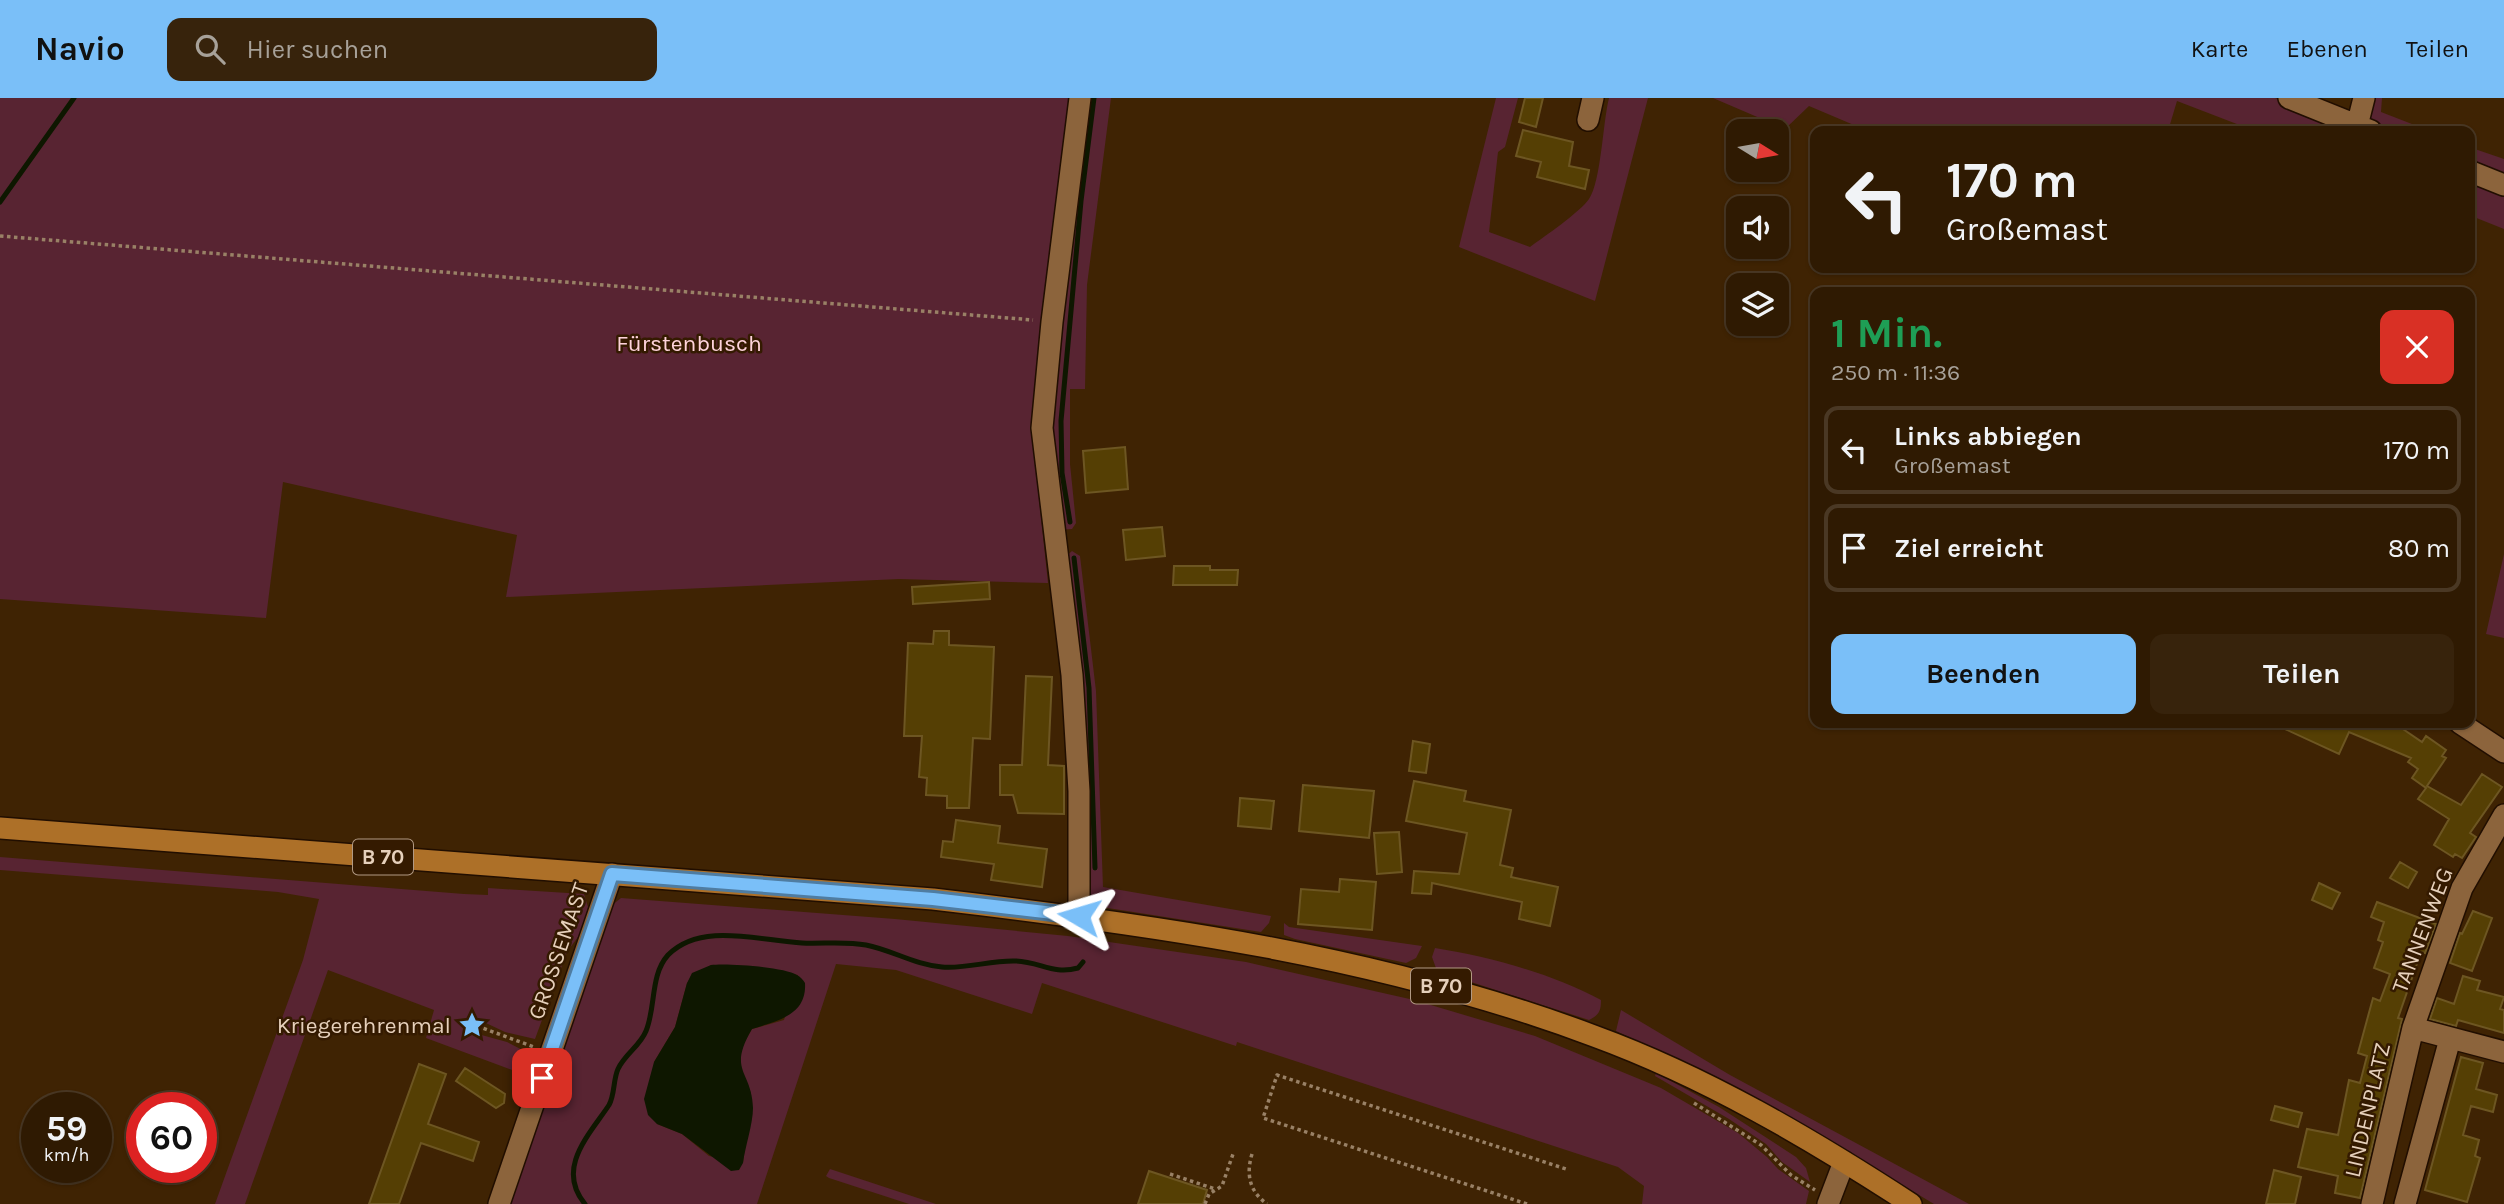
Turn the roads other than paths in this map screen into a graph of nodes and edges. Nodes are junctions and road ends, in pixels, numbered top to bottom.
1 (1080, 98) edge
2 (1593, 98) edge
3 (2289, 98) edge
4 (2364, 98) edge
5 (1588, 120) dead end
6 (2359, 126) edge
7 (2364, 126) edge
8 (2475, 173) edge
9 (2504, 185) edge
10 (2468, 728) edge
11 (2504, 752) edge
12 (2504, 815) edge
13 (0, 828) edge
14 (612, 874) junction
15 (1079, 916) junction
16 (2413, 1028) junction
17 (2450, 1039) junction
18 (2504, 1052) edge
19 (1844, 1162) junction
20 (499, 1204) edge
21 (1828, 1204) edge
22 (1911, 1204) edge
23 (2372, 1204) edge
24 (2405, 1204) edge

1 - 15 street
2 - 5 street
3 - 6 street
4 - 7 street
8 - 9 street
10 - 11 street
12 - 16 street, TANNENWEG
13 - 14 main road, B 70
14 - 15 main road, B 70
14 - 20 street, GROSSEMAST
15 - 19 main road, B 70
16 - 17 street
16 - 23 street, LINDENPLATZ
17 - 18 street
17 - 24 street
19 - 21 street
19 - 22 main road, B 70

